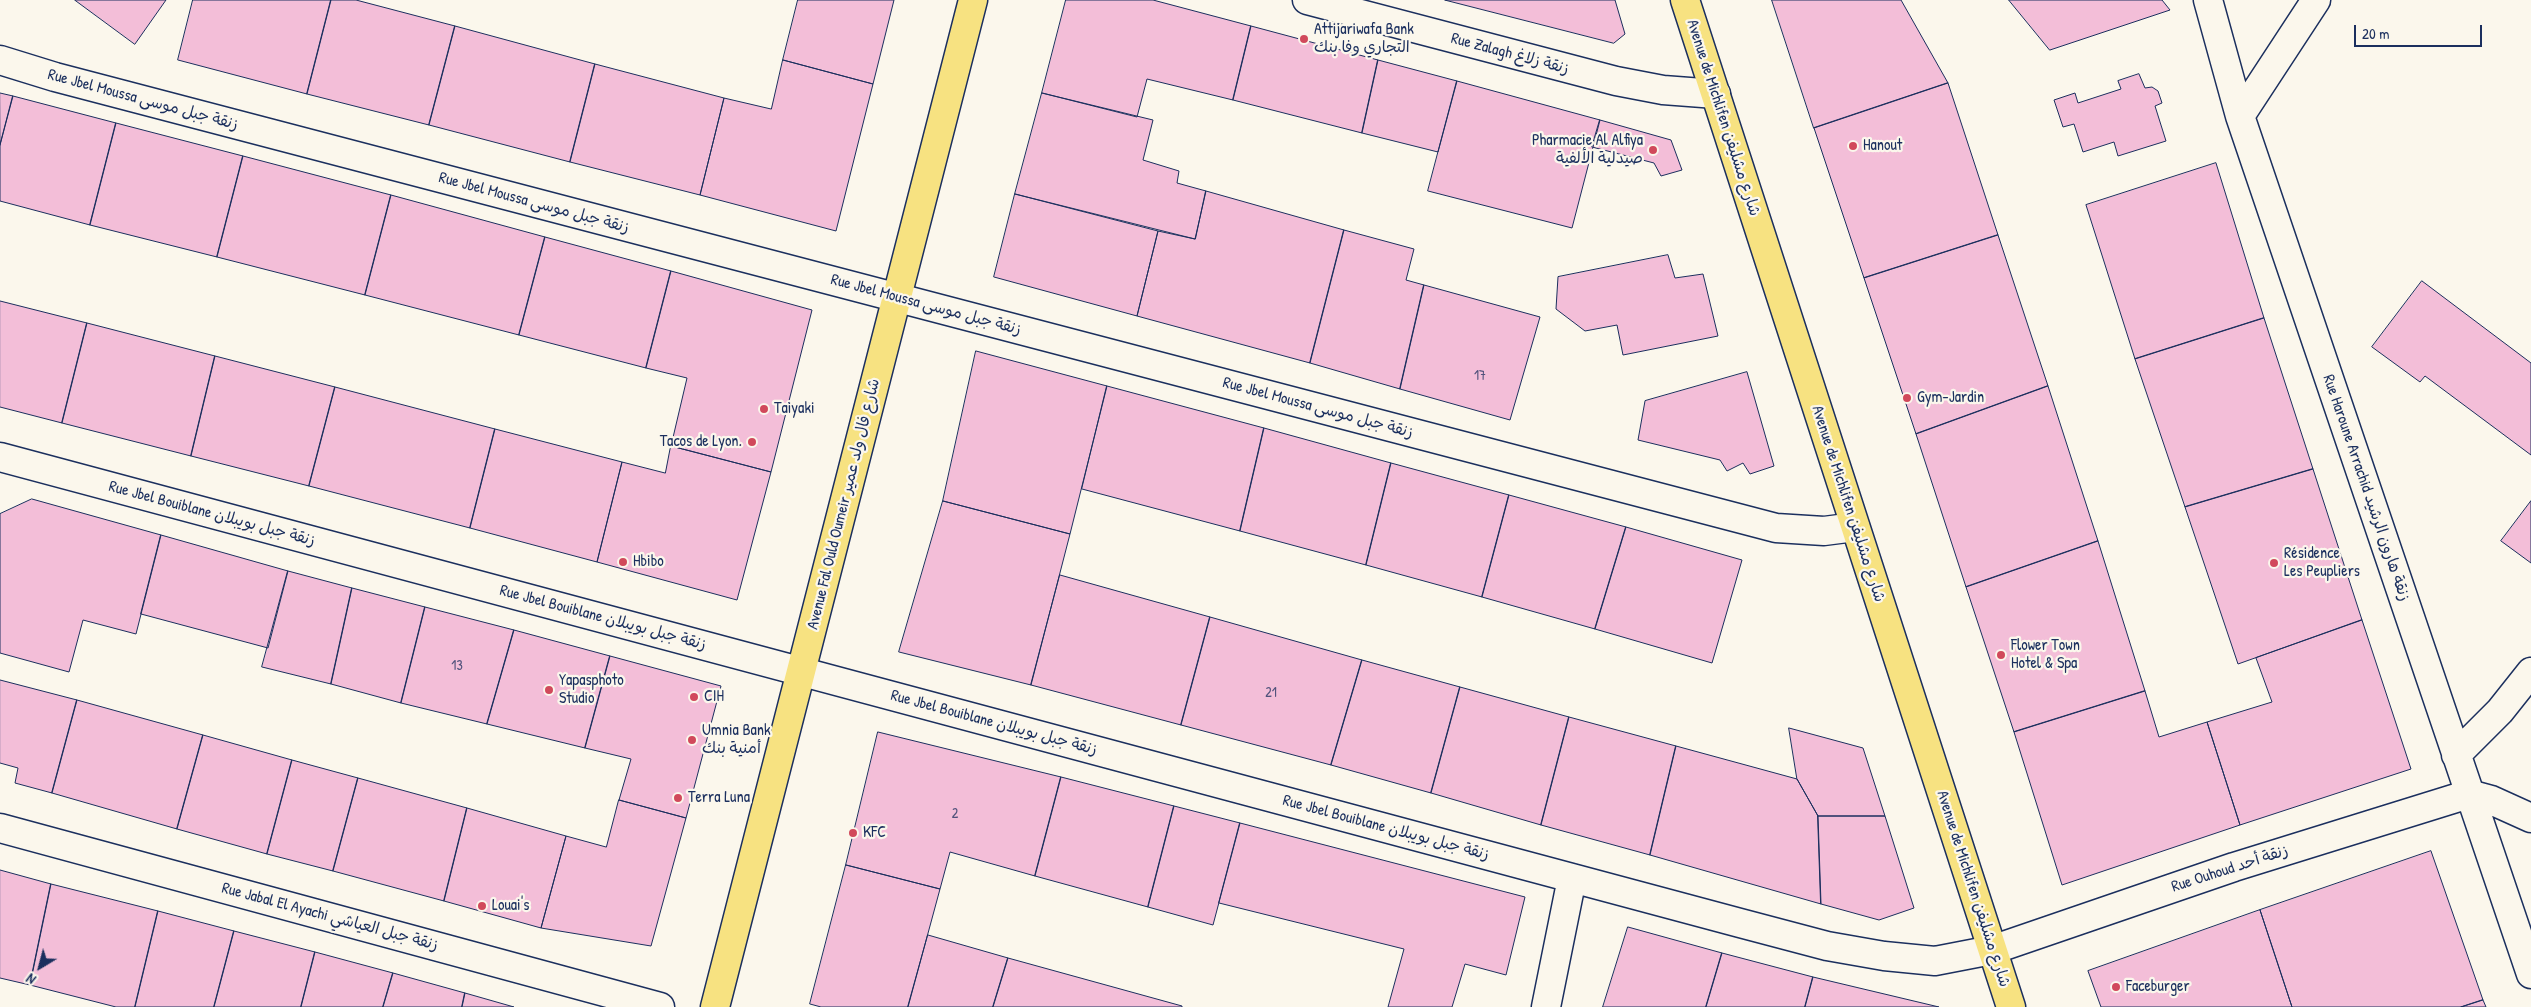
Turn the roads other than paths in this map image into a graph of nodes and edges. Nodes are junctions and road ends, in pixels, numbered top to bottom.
1 (973, 0) edge
2 (1308, 0) edge
3 (1685, 0) edge
4 (2208, 0) edge
5 (2316, 0) edge
6 (0, 60) edge
7 (1716, 94) junction
8 (2240, 116) junction
9 (897, 297) junction
10 (0, 457) edge
11 (1855, 526) junction
12 (801, 672) junction
13 (2531, 672) edge
14 (2456, 755) junction
15 (2469, 794) junction
16 (2531, 818) edge
17 (0, 828) edge
18 (1572, 878) junction
19 (1992, 950) junction
20 (2531, 974) edge
21 (660, 1007) edge
22 (715, 1007) edge
23 (1546, 1007) edge
24 (2011, 1007) edge

1 - 9 main road, Avenue Fal Ould Oumeir شارع فال ولد عمير
2 - 7 street, Rue Zalagh زنقة زلاغ
3 - 7 main road, Avenue de Michlifen شارع مشليفن
4 - 8 street, Rue Haroune Arrachid زنقة هارون الرشيد
5 - 8 street
6 - 9 street, Rue Jbel Moussa زنقة جبل موسى
7 - 11 main road, Avenue de Michlifen شارع مشليفن
8 - 14 street, Rue Haroune Arrachid زنقة هارون الرشيد
9 - 11 street, Rue Jbel Moussa زنقة جبل موسى
9 - 12 main road, Avenue Fal Ould Oumeir شارع فال ولد عمير
10 - 12 street, Rue Jbel Bouiblane زنقة جبل بويبلان
11 - 19 main road, Avenue de Michlifen شارع مشليفن
12 - 18 street, Rue Jbel Bouiblane زنقة جبل بويبلان
12 - 22 main road, Avenue Fal Ould Oumeir شارع فال ولد عمير
13 - 14 street
14 - 15 street, Rue Haroune Arrachid زنقة هارون الرشيد
15 - 16 street
15 - 19 street, Rue Ouhoud زنقة أحد
15 - 20 street, Rue Haroune Arrachid زنقة هارون الرشيد
17 - 21 street, Rue Jabal El Ayachi زنقة جبل العياشي
18 - 19 street, Rue Jbel Bouiblane زنقة جبل بويبلان
18 - 23 street
19 - 24 main road, Avenue de Michlifen شارع مشليفن

